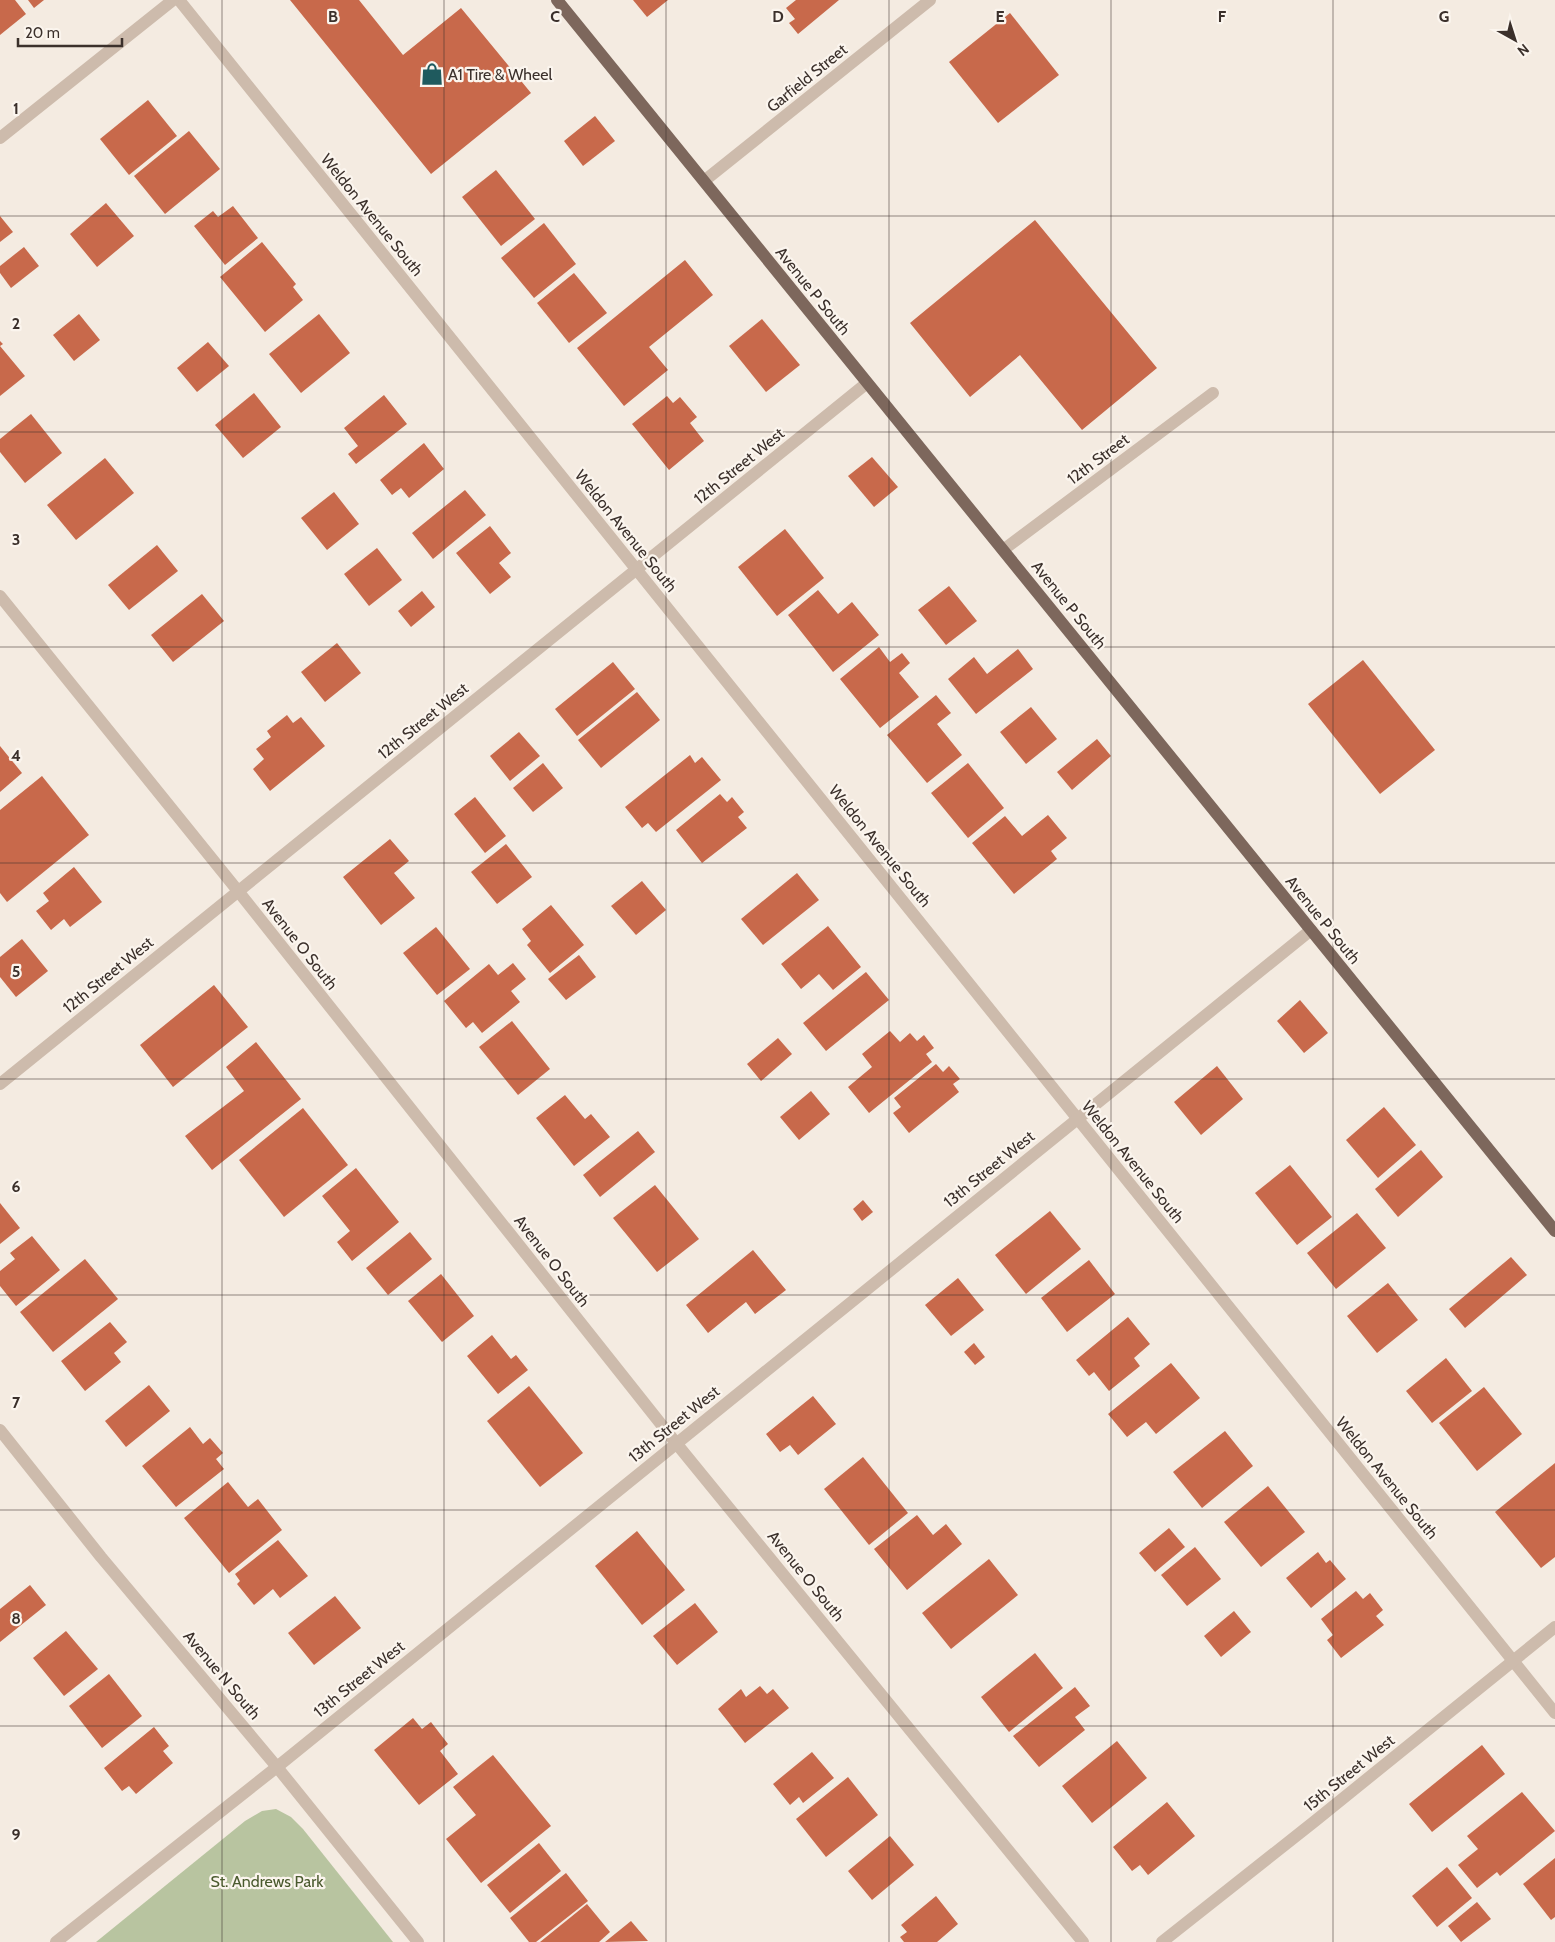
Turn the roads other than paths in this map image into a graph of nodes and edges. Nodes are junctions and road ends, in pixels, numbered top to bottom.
1 (173, 0) edge
2 (179, 0) edge
3 (557, 0) edge
4 (930, 0) edge
5 (0, 138) edge
6 (704, 181) junction
7 (867, 383) junction
8 (1213, 393) dead end
9 (1003, 550) junction
10 (636, 570) junction
11 (0, 596) edge
12 (238, 891) junction
13 (1311, 930) junction
14 (0, 1084) edge
15 (1078, 1118) junction
16 (1555, 1231) edge
17 (0, 1430) edge
18 (676, 1443) junction
19 (1555, 1627) edge
20 (1513, 1661) junction
21 (1555, 1713) edge
22 (277, 1767) junction
23 (56, 1942) edge
24 (418, 1942) edge
25 (1084, 1942) edge
26 (1162, 1942) edge

1 - 5 street
2 - 10 street, Weldon Avenue South
3 - 6 main road, Avenue P South
4 - 6 street, Garfield Street
6 - 7 main road, Avenue P South
7 - 9 main road, Avenue P South
7 - 10 street, 12th Street West
8 - 9 street, 12th Street
9 - 13 main road, Avenue P South
10 - 12 street, 12th Street West
10 - 15 street, Weldon Avenue South
11 - 12 street, Avenue O South
12 - 14 street, 12th Street West
12 - 18 street, Avenue O South
13 - 15 street, 13th Street West
13 - 16 main road, Avenue P South
15 - 18 street, 13th Street West
15 - 20 street, Weldon Avenue South
17 - 22 street, Avenue N South
18 - 22 street, 13th Street West
18 - 25 street, Avenue O South
19 - 20 street, 15th Street West
20 - 21 street, Weldon Avenue South
20 - 26 street, 15th Street West
22 - 23 street, 13th Street West
22 - 24 street, Avenue N South

